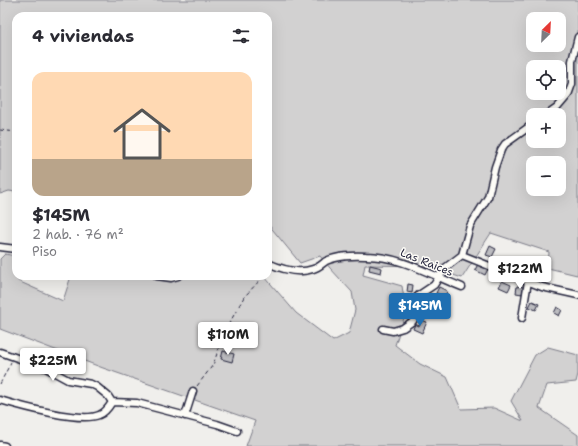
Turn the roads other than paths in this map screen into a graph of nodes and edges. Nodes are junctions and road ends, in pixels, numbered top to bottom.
1 (578, 37) edge
2 (557, 108) edge
3 (526, 129) edge
4 (0, 247) edge
5 (12, 248) edge
6 (462, 255) junction
7 (272, 265) edge
8 (440, 278) junction
9 (528, 281) junction
10 (462, 287) dead end
11 (578, 295) edge
12 (522, 318) dead end
13 (383, 328) dead end
14 (0, 352) edge
15 (193, 391) road end
16 (0, 400) edge
17 (112, 402) junction
18 (185, 416) junction
19 (237, 431) dead end
20 (0, 444) edge
21 (5, 446) edge

1 - 2 street
3 - 6 street
4 - 5 street
6 - 8 street
6 - 9 street
7 - 8 street, Las Raices
8 - 10 street, Las Raices
8 - 13 street
9 - 11 street
9 - 12 street
14 - 17 street
15 - 18 street
16 - 17 street
17 - 18 street
18 - 19 street
20 - 21 street

